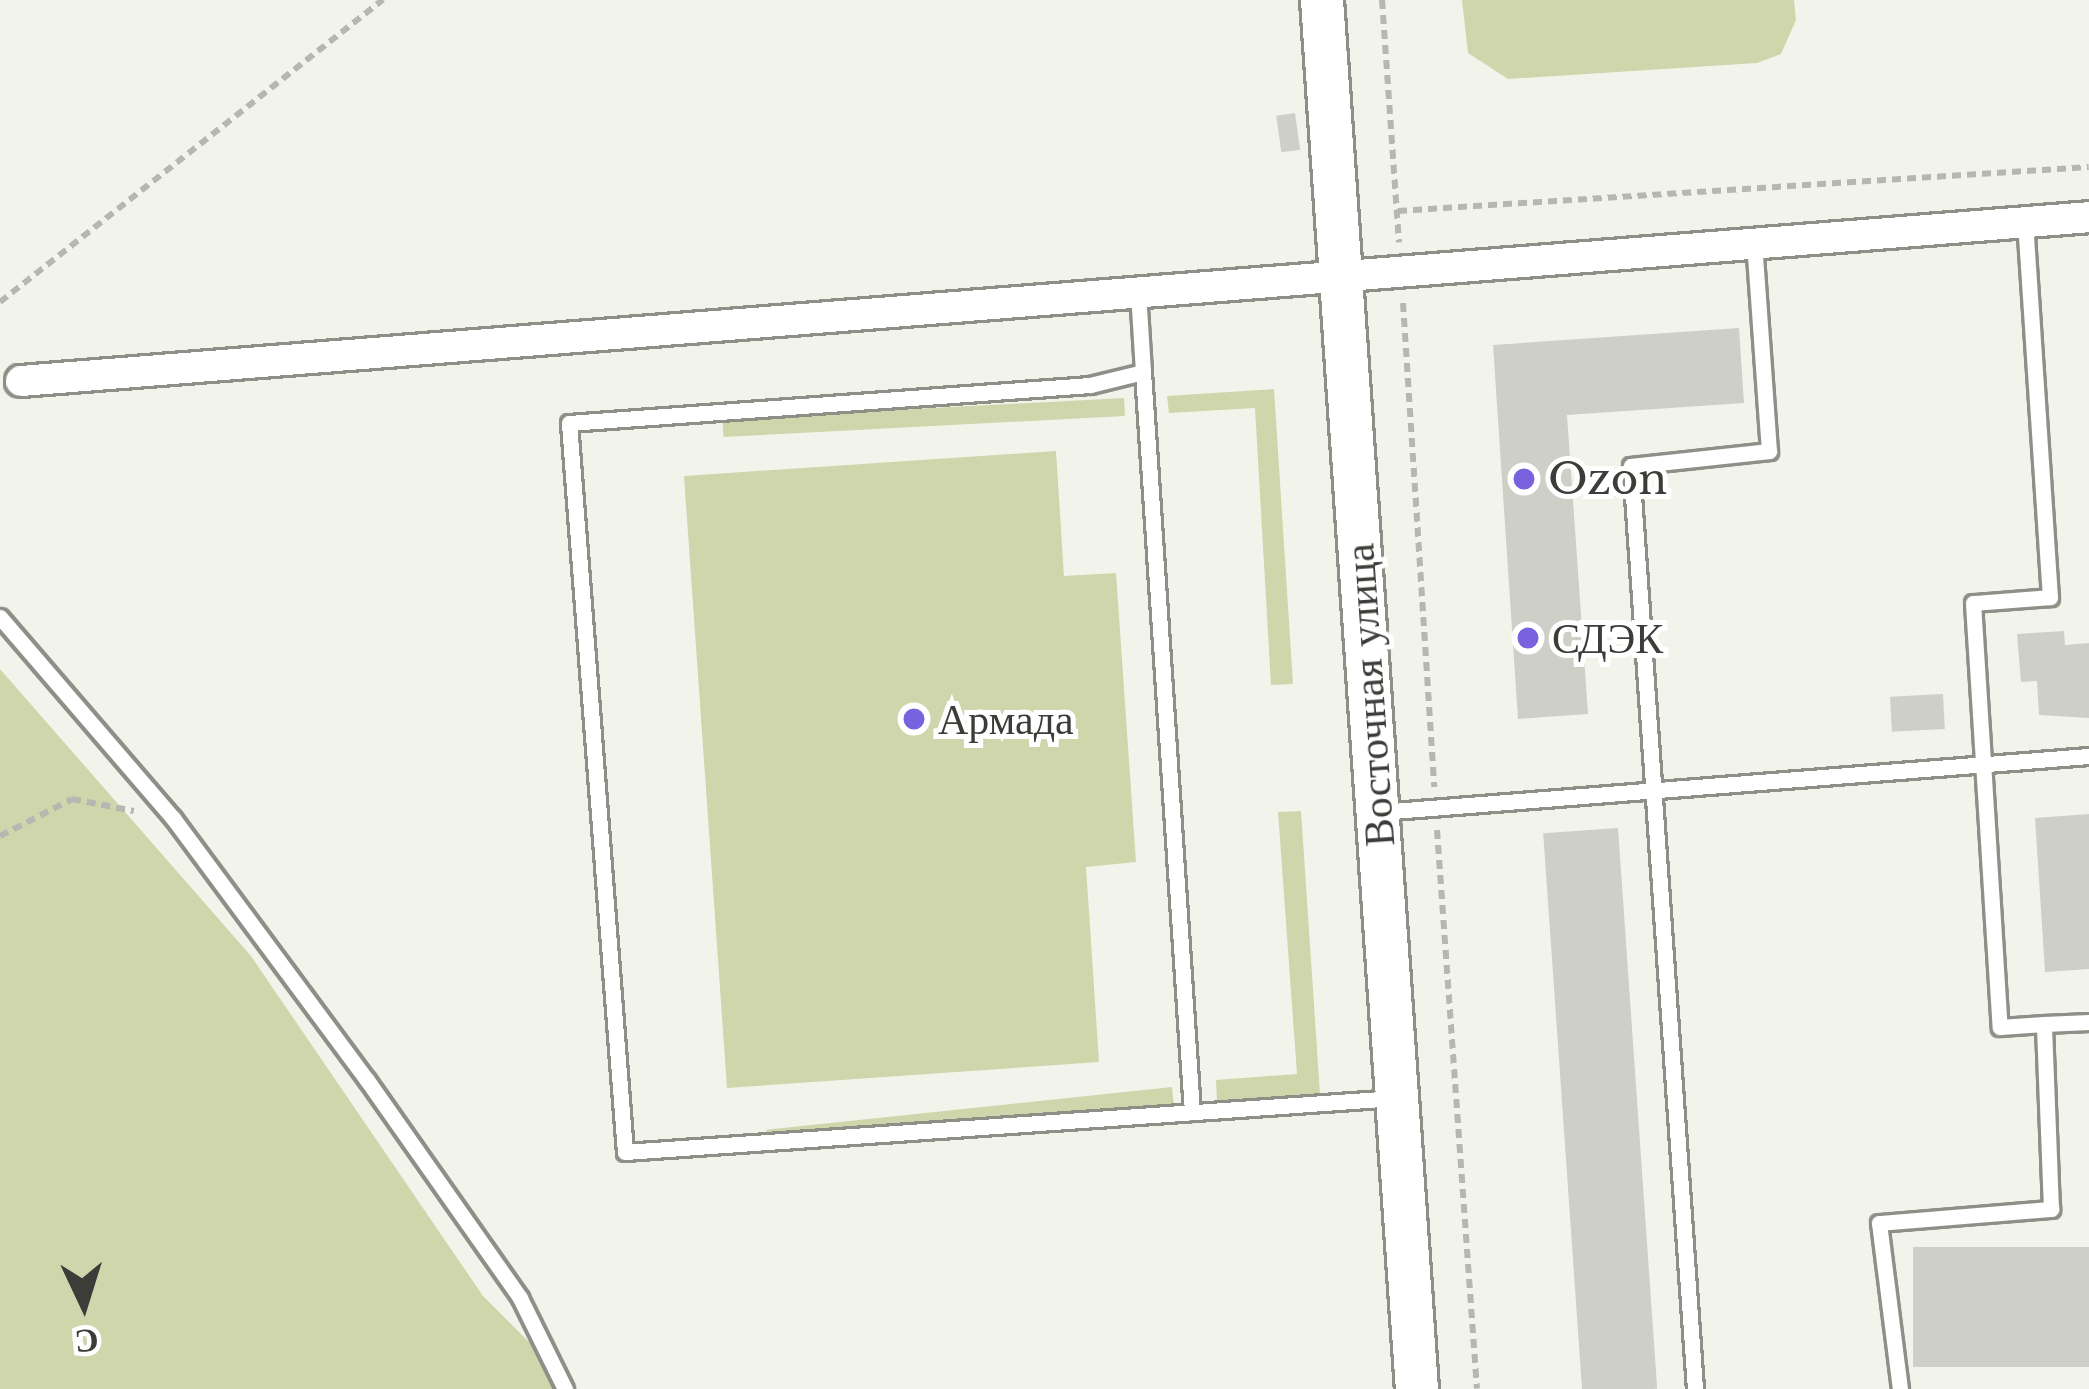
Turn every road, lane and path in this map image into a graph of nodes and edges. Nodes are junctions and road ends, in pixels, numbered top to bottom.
1 (383, 0) edge
2 (1322, 0) edge
3 (1382, 0) edge
4 (2089, 167) edge
5 (1397, 211) junction
6 (2089, 217) edge
7 (2025, 221) junction
8 (1754, 240) junction
9 (1401, 267) junction
10 (1341, 272) junction
11 (1138, 289) junction
12 (0, 302) edge
13 (1143, 372) junction
14 (21, 381) dead end
15 (0, 617) edge
16 (2089, 756) edge
17 (1985, 767) junction
18 (1657, 792) junction
19 (1436, 806) junction
20 (1377, 812) junction
21 (173, 818) junction
22 (0, 836) edge
23 (2089, 1022) edge
24 (2044, 1024) junction
25 (1397, 1098) junction
26 (1192, 1112) junction
27 (566, 1389) edge
28 (1417, 1389) edge
29 (1477, 1389) edge
30 (1695, 1389) edge
31 (1900, 1389) edge

1 - 12 path
2 - 10 main road, Восточная улица
3 - 5 path
4 - 5 path
5 - 9 path
6 - 7 street
7 - 8 street
7 - 17 lane
8 - 9 street
8 - 18 lane
9 - 10 street
9 - 19 path
10 - 11 street
10 - 20 main road, Восточная улица
11 - 13 lane
11 - 14 street
13 - 26 lane
13 - 26 lane
15 - 21 lane
16 - 17 lane
17 - 18 lane
17 - 24 lane
18 - 19 lane
18 - 30 lane
19 - 20 lane
19 - 29 path
20 - 25 main road, Восточная улица
21 - 22 path
21 - 27 lane
23 - 24 lane
24 - 31 lane
25 - 26 lane
25 - 28 main road, Восточная улица

